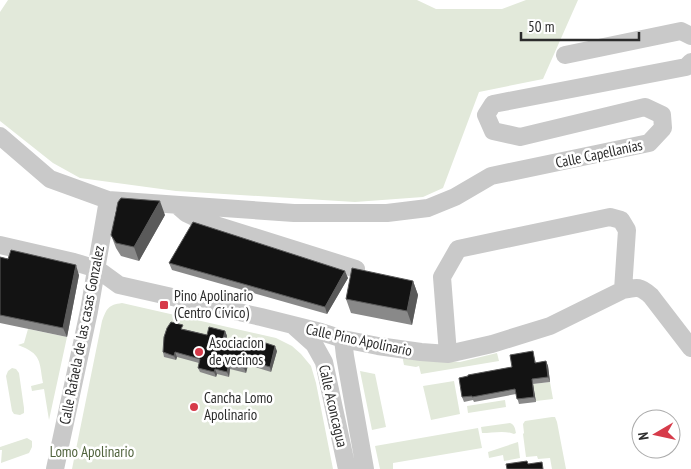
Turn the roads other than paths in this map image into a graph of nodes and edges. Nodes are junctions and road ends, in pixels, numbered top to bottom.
1 (691, 36) edge
2 (565, 55) dead end
3 (691, 62) edge
4 (0, 136) edge
5 (108, 200) junction
6 (175, 204) junction
7 (0, 245) edge
8 (97, 269) junction
9 (356, 269) edge
10 (623, 290) junction
11 (292, 325) junction
12 (344, 339) junction
13 (691, 348) edge
14 (448, 354) junction
15 (55, 469) edge
16 (347, 469) edge
17 (365, 469) edge

1 - 2 street
3 - 6 street, Calle Capellanías
4 - 5 street, Calle Capellanías
5 - 6 street, Calle Capellanías
5 - 8 street, Calle Rafaela de las casas Gonzalez
6 - 9 street, Calle Capellanías
7 - 8 street, Calle Pino Apolinario
8 - 11 street, Calle Pino Apolinario
8 - 15 street, Calle Rafaela de las casas Gonzalez
10 - 13 street, Calle Pino Apolinario
10 - 14 street, Calle Pino Apolinario
10 - 14 street
11 - 12 street, Calle Pino Apolinario
11 - 16 street, Calle Aconcagua
12 - 14 street, Calle Pino Apolinario
12 - 17 street, Calle Aconcagua

